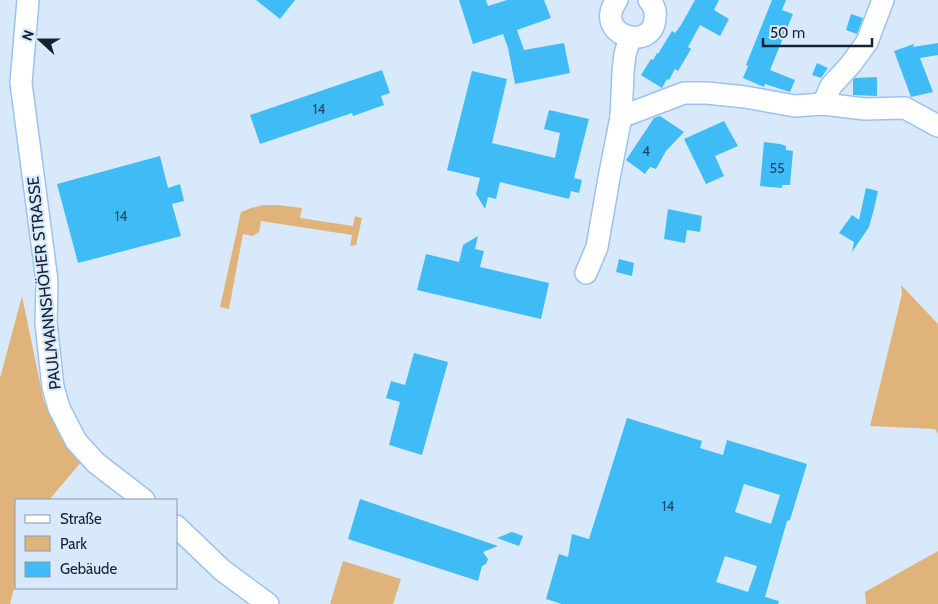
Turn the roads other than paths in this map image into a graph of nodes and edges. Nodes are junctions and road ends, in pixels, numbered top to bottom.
1 (28, 0) edge
2 (883, 0) edge
3 (613, 2) edge
4 (654, 2) edge
5 (630, 38) junction
6 (823, 104) junction
7 (621, 117) junction
8 (938, 126) edge
9 (586, 273) dead end
10 (143, 499) edge
11 (178, 528) edge
12 (268, 604) edge

1 - 10 street, PAULMANNSHÖHER STRASSE
2 - 6 street
3 - 5 street
4 - 5 street
5 - 7 street
6 - 7 street
6 - 8 street
7 - 9 street
11 - 12 street

